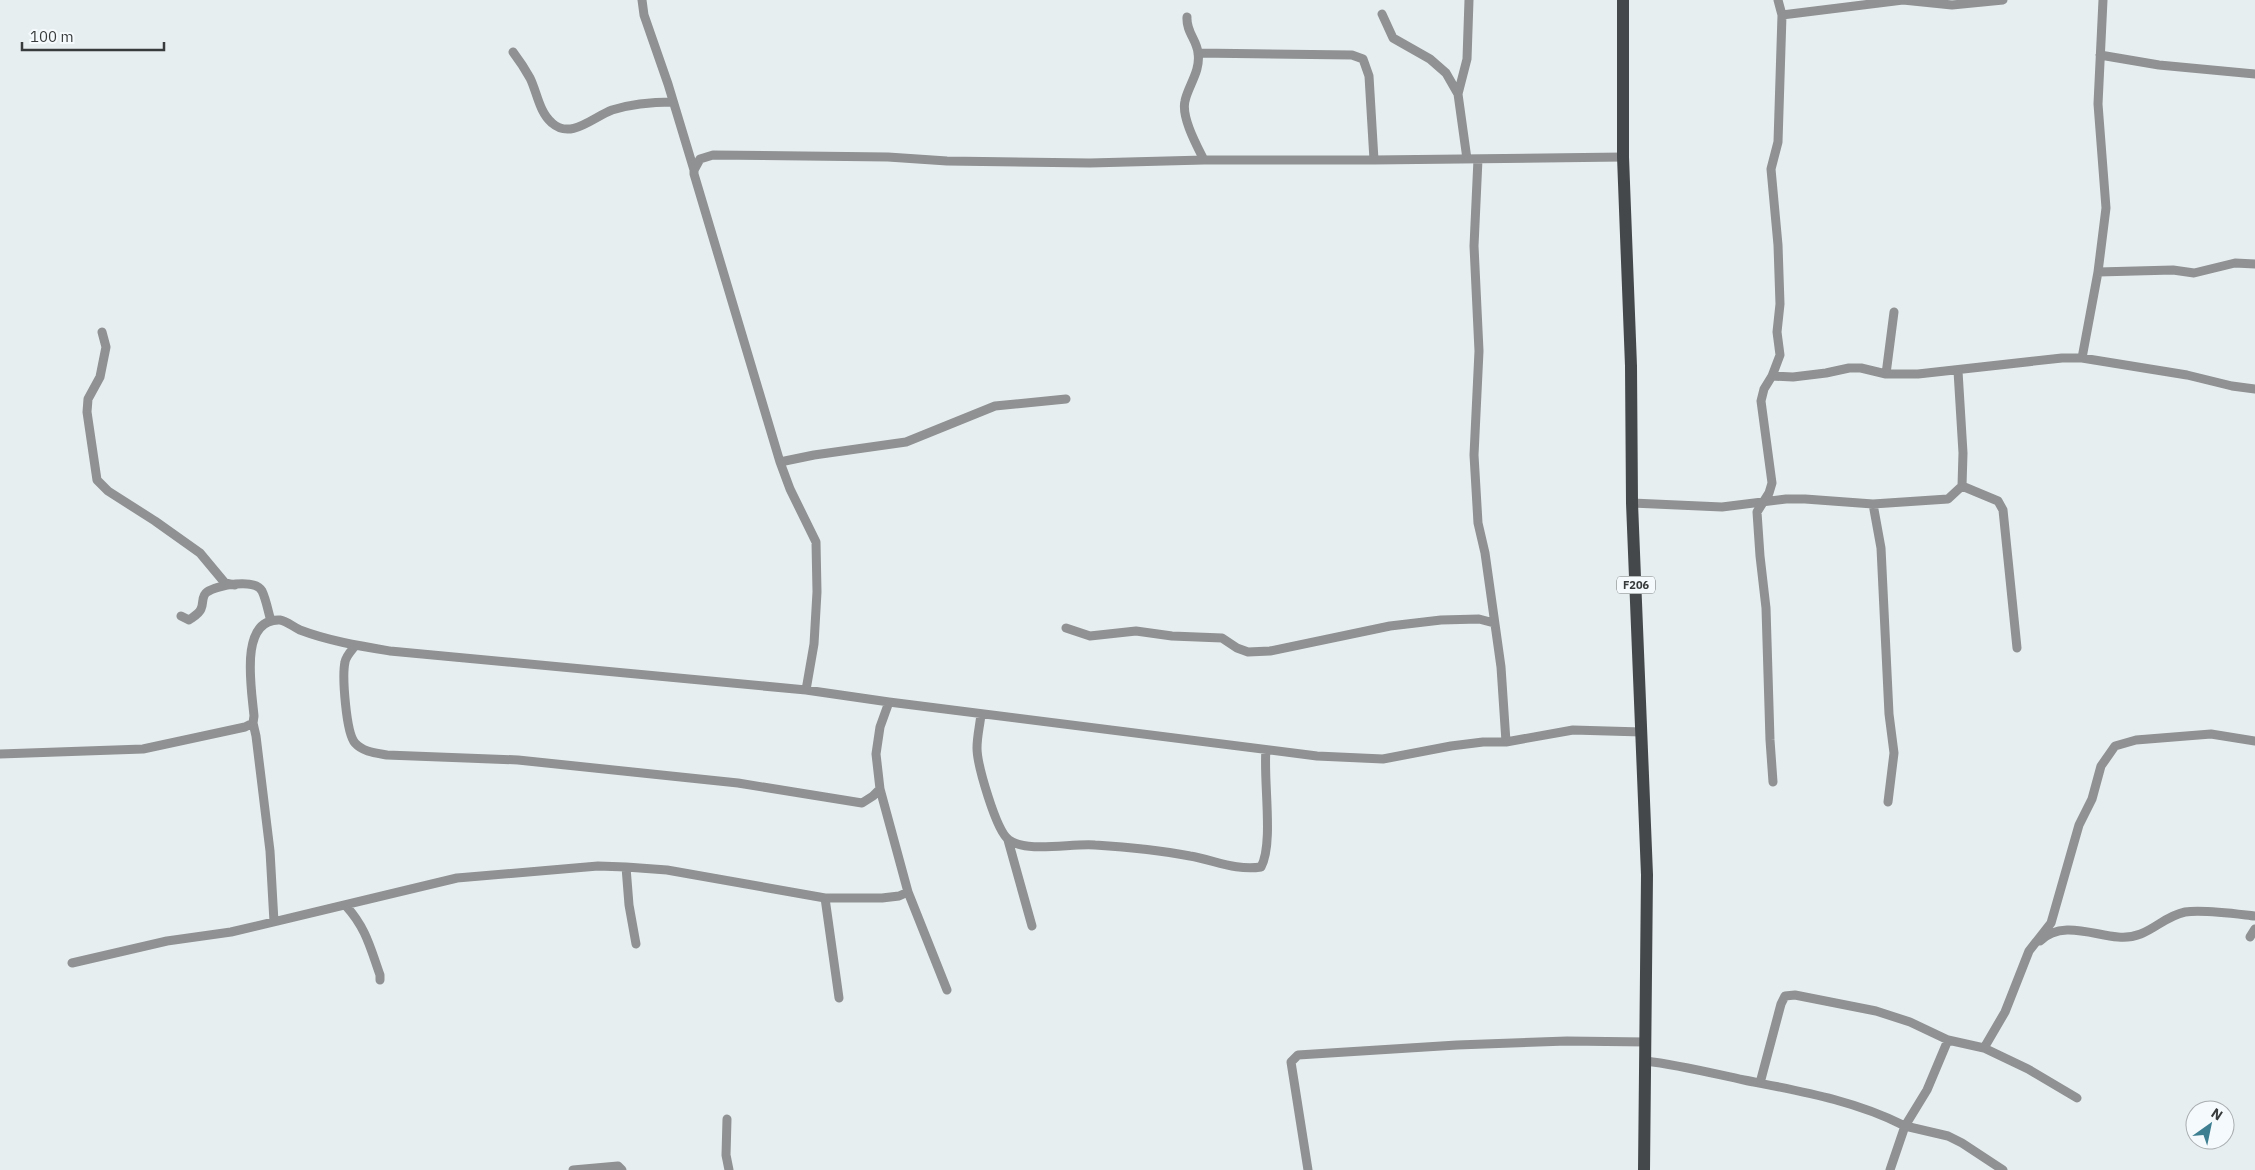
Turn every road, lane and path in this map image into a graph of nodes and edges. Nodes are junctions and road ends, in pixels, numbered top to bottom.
1 (642, 0) edge
2 (1469, 0) edge
3 (1623, 0) edge
4 (1778, 0) edge
5 (2003, 0) edge
6 (2103, 0) edge
7 (1382, 14) dead end
8 (1782, 15) junction
9 (1187, 17) dead end
10 (513, 52) dead end
11 (1198, 53) junction
12 (2100, 56) junction
13 (2255, 74) edge
14 (1458, 94) junction
15 (673, 102) junction
16 (1623, 157) junction
17 (1466, 159) junction
18 (1478, 159) junction
19 (1204, 160) junction
20 (1374, 160) junction
21 (694, 170) junction
22 (2255, 264) edge
23 (2098, 272) junction
24 (1894, 312) dead end
25 (102, 332) dead end
26 (2082, 358) junction
27 (1958, 371) junction
28 (1886, 374) junction
29 (1772, 376) junction
30 (2255, 389) edge
31 (1066, 399) dead end
32 (780, 462) junction
33 (1962, 486) junction
34 (1764, 501) junction
35 (1632, 503) junction
36 (1873, 504) junction
37 (235, 584) junction
38 (181, 616) dead end
39 (271, 621) junction
40 (1494, 623) junction
41 (1066, 628) dead end
42 (355, 646) junction
43 (2017, 648) dead end
44 (806, 690) junction
45 (889, 702) junction
46 (981, 714) junction
47 (253, 722) junction
48 (1642, 732) junction
49 (2255, 740) edge
50 (1506, 742) junction
51 (1266, 750) junction
52 (0, 754) edge
53 (1773, 782) dead end
54 (880, 789) junction
55 (1888, 802) dead end
56 (1008, 840) junction
57 (626, 867) junction
58 (908, 892) junction
59 (825, 898) junction
60 (346, 906) junction
61 (2255, 916) edge
62 (274, 922) junction
63 (1032, 926) dead end
64 (636, 944) dead end
65 (2029, 951) junction
66 (72, 963) dead end
67 (380, 980) dead end
68 (947, 990) dead end
69 (839, 998) dead end
70 (1948, 1040) junction
71 (1646, 1042) junction
72 (1984, 1048) junction
73 (1646, 1061) junction
74 (1760, 1083) junction
75 (2077, 1098) dead end
76 (727, 1119) dead end
77 (1905, 1126) junction
78 (573, 1170) edge
79 (622, 1170) edge
80 (729, 1170) edge
81 (1308, 1170) edge
82 (1644, 1170) edge
83 (1890, 1170) edge
84 (2003, 1170) edge

1 - 15 street
2 - 14 street
3 - 16 main road, F206
4 - 8 street
5 - 8 street
6 - 12 street
7 - 14 street
8 - 29 street
9 - 11 street
10 - 15 street
11 - 19 street
11 - 20 street
12 - 13 street
12 - 23 street
14 - 17 street
15 - 21 street
16 - 18 street
16 - 35 main road, F206
17 - 18 street
17 - 20 street
18 - 40 street
19 - 20 street
19 - 21 street
21 - 32 street
22 - 23 street
23 - 26 street
24 - 28 street
25 - 37 street
26 - 27 street
26 - 30 street
27 - 28 street
27 - 33 street
28 - 29 street
29 - 34 street
31 - 32 street
32 - 44 street
33 - 36 street
33 - 43 street
34 - 35 street
34 - 36 street
34 - 53 street
35 - 48 main road, F206
36 - 55 street
37 - 38 street
37 - 39 street
39 - 42 street
39 - 47 street
40 - 41 street
40 - 50 street
42 - 44 street
42 - 54 street
44 - 45 street
45 - 46 street
45 - 54 street
46 - 51 street
46 - 56 street
47 - 52 street
47 - 62 street
48 - 50 street
48 - 71 main road, F206
49 - 65 street
50 - 51 street
51 - 56 street
54 - 58 street
56 - 63 street
57 - 59 street
57 - 60 street
57 - 64 street
58 - 59 street
58 - 68 street
59 - 69 street
60 - 62 street
60 - 67 street
61 - 65 street
62 - 66 street
65 - 72 street
70 - 72 street
70 - 74 street
70 - 77 street
71 - 73 main road, F206
71 - 81 street
72 - 75 street
73 - 74 street
73 - 82 main road, F206
74 - 77 street
76 - 80 street
77 - 83 street
77 - 84 street
78 - 79 street

